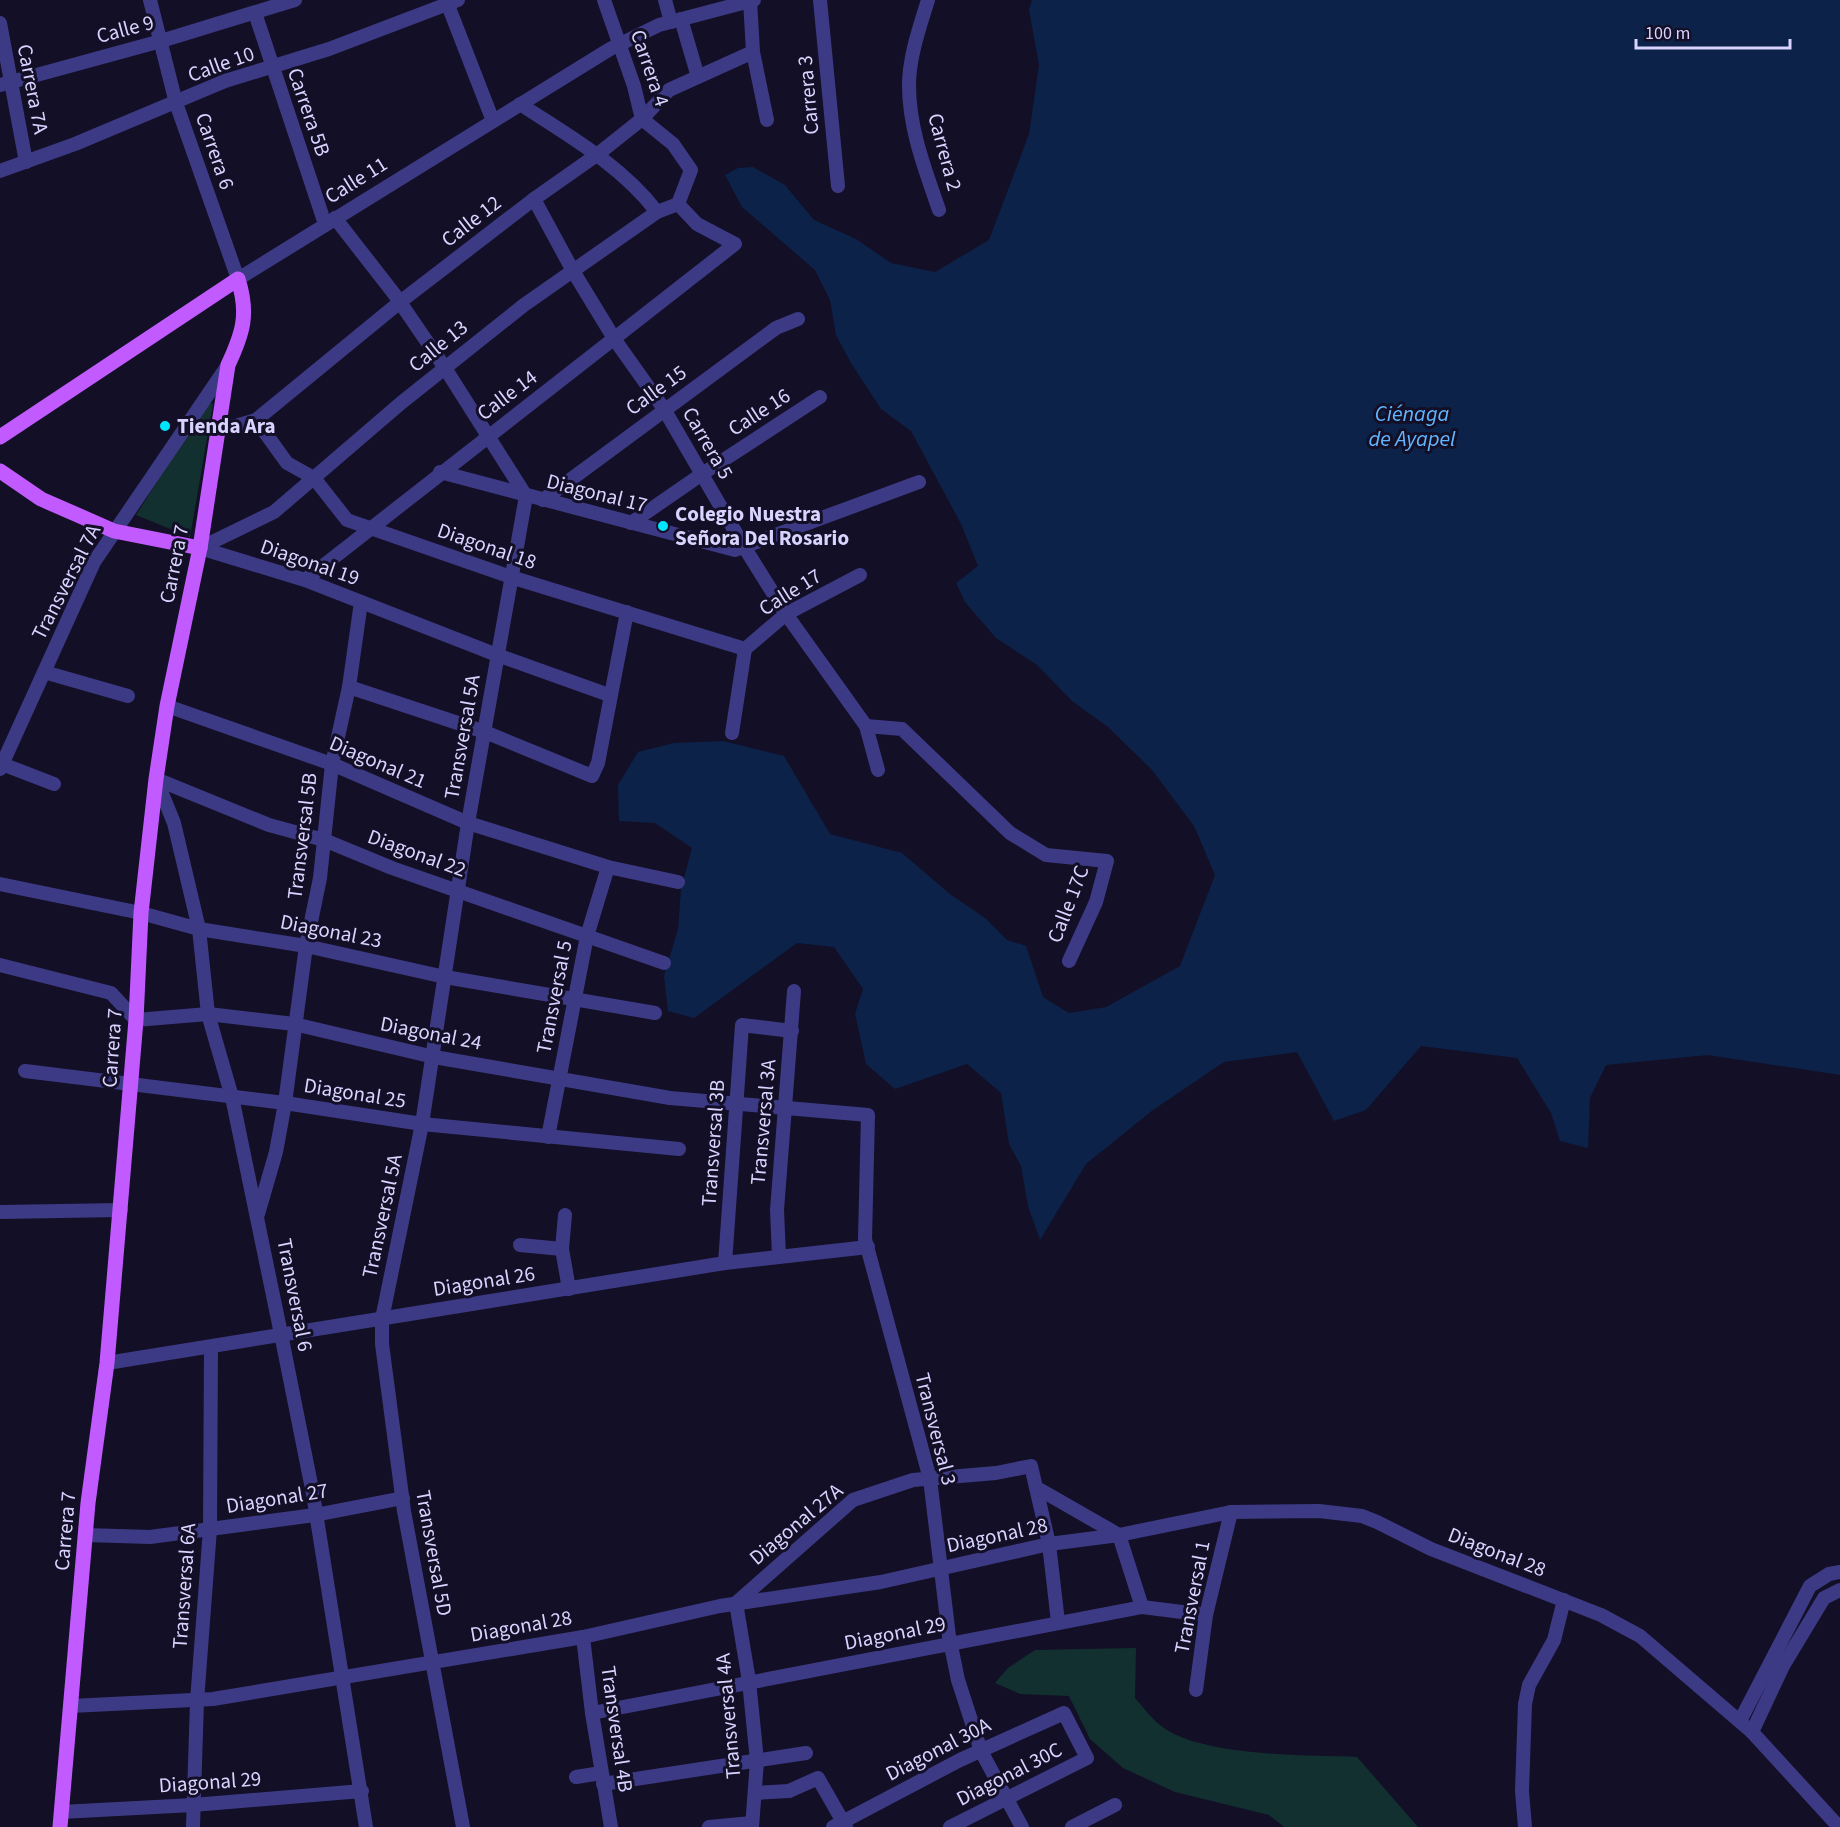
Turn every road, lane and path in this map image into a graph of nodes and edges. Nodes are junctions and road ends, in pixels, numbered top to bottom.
1 (150, 0) edge
2 (295, 0) edge
3 (604, 0) edge
4 (665, 0) edge
5 (751, 0) edge
6 (820, 0) edge
7 (928, 0) edge
8 (451, 1) edge
9 (255, 13) junction
10 (676, 20) junction
11 (0, 23) edge
12 (161, 41) junction
13 (619, 44) junction
14 (753, 52) junction
15 (272, 68) junction
16 (698, 77) junction
17 (5, 84) edge
18 (176, 103) junction
19 (520, 104) junction
20 (642, 119) junction
21 (767, 120) dead end
22 (493, 121) junction
23 (598, 154) junction
24 (26, 162) junction
25 (0, 171) edge
26 (838, 186) dead end
27 (534, 199) junction
28 (678, 204) junction
29 (939, 210) dead end
30 (657, 212) junction
31 (330, 221) junction
32 (573, 271) junction
33 (238, 279) junction
34 (400, 302) junction
35 (798, 319) dead end
36 (615, 339) junction
37 (228, 365) junction
38 (445, 368) junction
39 (820, 398) dead end
40 (664, 409) junction
41 (256, 420) junction
42 (218, 431) junction
43 (0, 437) edge
44 (487, 437) junction
45 (0, 471) edge
46 (440, 472) junction
47 (702, 474) junction
48 (314, 478) junction
49 (919, 482) dead end
50 (526, 496) junction
51 (543, 500) junction
52 (631, 523) junction
53 (369, 527) junction
54 (114, 531) junction
55 (743, 545) junction
56 (200, 548) junction
57 (860, 575) dead end
58 (514, 578) junction
59 (305, 580) junction
60 (361, 602) junction
61 (627, 612) junction
62 (786, 614) junction
63 (745, 649) junction
64 (497, 655) junction
65 (44, 672) junction
66 (349, 687) junction
67 (609, 695) junction
68 (128, 696) dead end
69 (167, 706) junction
70 (866, 726) junction
71 (485, 732) junction
72 (732, 733) dead end
73 (332, 764) junction
74 (1, 766) edge
75 (878, 770) dead end
76 (156, 779) junction
77 (54, 784) dead end
78 (468, 823) junction
79 (324, 840) junction
80 (608, 867) junction
81 (678, 882) dead end
82 (0, 884) edge
83 (458, 891) junction
84 (141, 913) junction
85 (199, 929) junction
86 (587, 936) junction
87 (306, 946) junction
88 (1069, 961) dead end
89 (664, 963) dead end
90 (0, 965) edge
91 (445, 977) junction
92 (794, 991) dead end
93 (574, 1000) junction
94 (655, 1013) dead end
95 (208, 1014) junction
96 (136, 1020) junction
97 (294, 1024) junction
98 (792, 1031) junction
99 (434, 1057) junction
100 (25, 1071) dead end
101 (560, 1079) junction
102 (130, 1083) junction
103 (232, 1097) junction
104 (285, 1103) junction
105 (737, 1104) junction
106 (783, 1107) junction
107 (868, 1115) joint
108 (422, 1124) junction
109 (548, 1137) junction
110 (679, 1149) dead end
111 (120, 1210) junction
112 (0, 1212) edge
113 (565, 1215) dead end
114 (258, 1216) junction
115 (520, 1245) dead end
116 (868, 1247) junction
117 (562, 1249) junction
118 (779, 1256) junction
119 (725, 1263) junction
120 (569, 1289) junction
121 (382, 1319) junction
122 (281, 1334) junction
123 (211, 1347) junction
124 (107, 1363) junction
125 (930, 1479) junction
126 (1037, 1488) junction
127 (403, 1498) junction
128 (1231, 1512) junction
129 (315, 1515) junction
130 (210, 1529) junction
131 (1119, 1534) junction
132 (86, 1535) junction
133 (1049, 1544) junction
134 (940, 1569) junction
135 (1840, 1572) edge
136 (1840, 1590) edge
137 (1564, 1600) junction
138 (736, 1603) junction
139 (1142, 1607) junction
140 (1206, 1615) junction
141 (1058, 1623) junction
142 (583, 1637) junction
143 (950, 1644) junction
144 (432, 1663) junction
145 (341, 1676) junction
146 (749, 1680) junction
147 (1196, 1690) dead end
148 (197, 1701) junction
149 (71, 1706) junction
150 (592, 1713) junction
151 (1740, 1721) junction
152 (1752, 1732) junction
153 (981, 1751) junction
154 (806, 1753) dead end
155 (1087, 1758) joint
156 (757, 1761) junction
157 (576, 1777) dead end
158 (602, 1779) junction
159 (362, 1791) junction
160 (755, 1793) junction
161 (1005, 1797) junction
162 (193, 1805) junction
163 (1115, 1805) dead end
164 (61, 1820) edge
165 (752, 1825) edge
166 (840, 1825) edge
167 (193, 1827) edge
168 (366, 1827) edge
169 (463, 1827) edge
170 (610, 1827) edge
171 (709, 1827) edge
172 (950, 1827) edge
173 (1022, 1827) edge
174 (1072, 1827) edge
175 (1525, 1827) edge
176 (1839, 1827) edge

1 - 12 street, Carrera 6
2 - 9 street, Calle 9
3 - 13 street, Carrera 4
4 - 10 street
5 - 10 street, Calle 11
5 - 14 street
6 - 26 street, Carrera 3
7 - 29 street, Carrera 2
8 - 15 street, Calle 10
8 - 22 street
9 - 12 street, Calle 9
9 - 15 street, Carrera 5B
10 - 13 street, Calle 11
10 - 16 street
11 - 17 street, Carrera 7A
12 - 17 street, Calle 9
12 - 18 street, Carrera 6
13 - 19 street, Calle 11
13 - 20 street, Carrera 4
14 - 16 street, Calle 12
14 - 21 street
15 - 18 street, Calle 10
15 - 31 street, Carrera 5B
16 - 20 street, Calle 12
17 - 24 street, Carrera 7A
18 - 24 street, Calle 10
18 - 33 street, Carrera 6
19 - 22 street, Calle 11
19 - 23 street
20 - 23 street, Calle 12
20 - 28 street, Carrera 4
22 - 31 street, Calle 11
23 - 27 street, Calle 12
23 - 30 street
24 - 25 street, Calle 10
27 - 32 street, Carrera 5
27 - 34 street, Calle 12
28 - 30 street, Calle 13
28 - 36 street, Calle 14
30 - 32 street, Calle 13
31 - 33 street, Calle 11
31 - 34 street
32 - 36 street, Carrera 5
32 - 38 street, Calle 13
33 - 37 main road, Carrera 7
33 - 43 main road, Calle 11
34 - 38 street
34 - 41 street, Calle 12
35 - 40 street, Calle 15
36 - 40 street, Carrera 5
36 - 44 street, Calle 14
37 - 42 main road, Carrera 7
37 - 54 street, Transversal 7A
38 - 44 street
38 - 48 street, Calle 13
39 - 47 street, Calle 16
40 - 47 street, Carrera 5
40 - 51 street, Calle 15
41 - 42 street, Calle 12
41 - 48 street, Diagonal 18
42 - 56 main road, Carrera 7
44 - 46 street, Calle 14
44 - 50 street
45 - 54 main road, Diagonal 19
46 - 50 street, Diagonal 17
46 - 53 street, Calle 14
47 - 52 street, Calle 16
47 - 55 street, Carrera 5
48 - 53 street, Diagonal 18
48 - 56 street, Calle 13
49 - 55 street
50 - 51 street, Diagonal 17
50 - 58 street, Transversal 5A
51 - 52 street, Diagonal 17
52 - 55 street, Diagonal 17
53 - 58 street, Diagonal 18
53 - 59 street, Calle 14
54 - 56 main road, Diagonal 19
54 - 65 street, Transversal 7A
55 - 62 street, Carrera 5
56 - 59 street, Diagonal 19
56 - 69 main road, Carrera 7
57 - 62 street, Calle 17
58 - 61 street, Diagonal 18
58 - 64 street, Transversal 5A
59 - 60 street, Diagonal 19
60 - 64 street, Diagonal 19
60 - 66 street, Transversal 5B
61 - 63 street, Diagonal 18
61 - 67 street
62 - 63 street, Calle 17
62 - 70 street, Carrera 5
63 - 72 street
64 - 67 street, Diagonal 19
64 - 71 street, Transversal 5A
65 - 68 street
65 - 74 street, Transversal 7A
66 - 71 street
66 - 73 street, Transversal 5B
67 - 71 street
69 - 73 street, Diagonal 21
69 - 76 main road, Carrera 7
70 - 75 street, Carrera 5
70 - 88 street, Calle 17C
71 - 78 street, Transversal 5A
73 - 78 street, Diagonal 21
73 - 79 street, Transversal 5B
74 - 77 street
76 - 79 street, Diagonal 22
76 - 84 main road, Carrera 7
76 - 85 street, Transversal 6
78 - 80 street, Diagonal 21
78 - 83 street, Transversal 5A
79 - 83 street, Diagonal 22
79 - 87 street, Transversal 5B
80 - 81 street, Diagonal 21
80 - 86 street, Transversal 5
82 - 84 street, Diagonal 23
83 - 86 street, Diagonal 22
83 - 91 street, Transversal 5A
84 - 85 street, Diagonal 23
84 - 96 main road, Carrera 7
85 - 87 street, Diagonal 23
85 - 95 street, Transversal 6
86 - 89 street, Diagonal 22
86 - 93 street, Transversal 5
87 - 91 street, Diagonal 23
87 - 97 street, Transversal 5B
90 - 96 street
91 - 93 street, Diagonal 23
91 - 99 street, Transversal 5A
92 - 98 street, Transversal 3A
93 - 94 street, Diagonal 23
93 - 101 street, Transversal 5
95 - 96 street, Diagonal 24
95 - 97 street, Diagonal 24
95 - 103 street, Transversal 6
96 - 102 main road, Carrera 7
97 - 99 street, Diagonal 24
97 - 104 street, Transversal 5B
98 - 105 street, Transversal 3B
98 - 106 street, Transversal 3A
99 - 101 street, Diagonal 24
99 - 108 street, Transversal 5A
100 - 102 street, Diagonal 25
101 - 105 street, Diagonal 24
101 - 109 street, Transversal 5
102 - 103 street, Diagonal 25
102 - 111 main road, Carrera 7
103 - 104 street, Diagonal 25
103 - 114 street, Transversal 6
104 - 108 street, Diagonal 25
104 - 114 street, Transversal 5B
105 - 106 street, Diagonal 24
105 - 119 street, Transversal 3B
106 - 107 street, Diagonal 24
106 - 118 street, Transversal 3A
107 - 116 street, Transversal 3
108 - 109 street, Diagonal 25
108 - 121 street, Transversal 5A
109 - 110 street, Diagonal 25
111 - 112 street
111 - 124 main road, Carrera 7
113 - 117 street
114 - 122 street, Transversal 6
115 - 117 street
116 - 118 street, Diagonal 26
116 - 125 street, Transversal 3
117 - 120 street
118 - 119 street, Diagonal 26
119 - 120 street, Diagonal 26
120 - 121 street, Diagonal 26
121 - 122 street, Diagonal 26
121 - 127 street, Transversal 5D
122 - 123 street, Diagonal 26
122 - 129 street, Transversal 6
123 - 124 street, Diagonal 26
123 - 130 street, Transversal 6A
124 - 132 main road, Carrera 7
125 - 126 street, Diagonal 27A
125 - 134 street, Transversal 3
125 - 138 street, Diagonal 27A
126 - 131 street
126 - 133 street
127 - 129 street, Diagonal 27
127 - 144 street, Transversal 5D
128 - 131 street, Diagonal 28
128 - 137 street, Diagonal 28
128 - 140 street, Transversal 1
129 - 130 street, Diagonal 27
129 - 145 street, Transversal 6
130 - 132 street, Diagonal 27
130 - 148 street, Transversal 6A
131 - 133 street, Diagonal 28
131 - 139 street
132 - 149 main road, Carrera 7
133 - 134 street, Diagonal 28
133 - 141 street
134 - 138 street, Diagonal 28
134 - 143 street, Transversal 3
135 - 151 street
136 - 152 street
137 - 151 street, Diagonal 28
137 - 175 street
138 - 142 street, Diagonal 28
138 - 146 street, Transversal 4A
139 - 140 street, Diagonal 29
139 - 141 street, Diagonal 29
140 - 147 street, Transversal 1
141 - 143 street, Diagonal 29
142 - 144 street, Diagonal 28
142 - 150 street, Transversal 4B
143 - 146 street, Diagonal 29
143 - 153 street, Transversal 3
144 - 145 street, Diagonal 28
144 - 169 street, Transversal 5D
145 - 148 street, Diagonal 28
145 - 159 street, Transversal 6
146 - 150 street, Diagonal 29
146 - 156 street, Transversal 4A
148 - 149 street, Diagonal 28
148 - 162 street, Transversal 6A
149 - 164 main road, Carrera 7
150 - 158 street, Transversal 4B
151 - 152 street, Diagonal 28
152 - 176 street, Diagonal 28
153 - 155 street, Diagonal 30A
153 - 161 street
153 - 166 street, Diagonal 30A
154 - 156 street
155 - 161 street, Diagonal 30C
156 - 158 street
156 - 160 street, Transversal 4A
157 - 158 street
158 - 170 street, Transversal 4B
159 - 162 street, Diagonal 29
159 - 168 street, Transversal 6
160 - 165 street, Transversal 4A
160 - 166 street
161 - 172 street, Diagonal 30C
161 - 173 street
162 - 164 street, Diagonal 29
162 - 167 street, Transversal 6A
163 - 174 street
165 - 171 street

